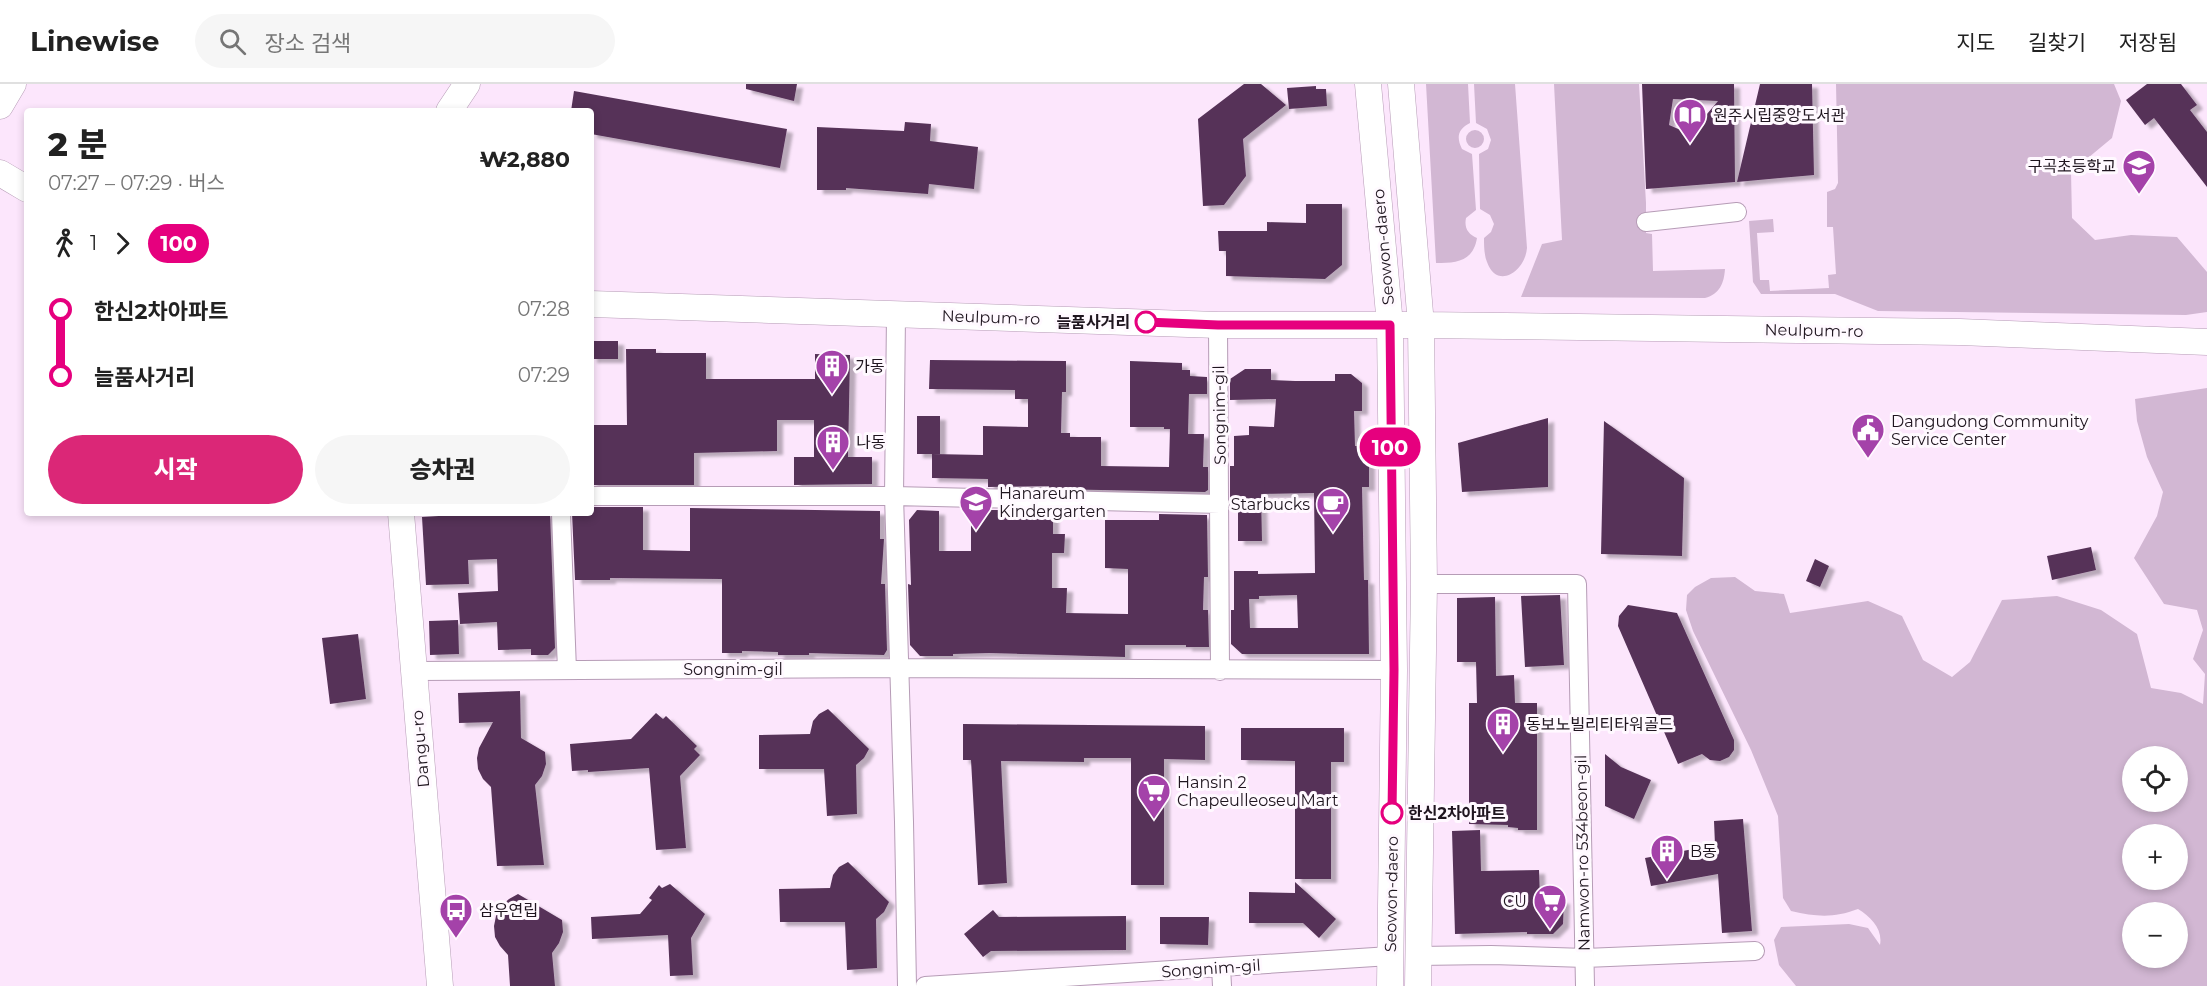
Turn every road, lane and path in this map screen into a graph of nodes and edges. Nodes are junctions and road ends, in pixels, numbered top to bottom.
1 (14, 84) edge
2 (467, 84) edge
3 (1368, 84) edge
4 (1401, 84) edge
5 (0, 106) edge
6 (451, 108) edge
7 (0, 173) edge
8 (24, 187) edge
9 (1737, 212) dead end
10 (1646, 222) dead end
11 (594, 304) edge
12 (896, 315) junction
13 (1218, 325) junction
14 (1390, 325) junction
15 (1420, 325) junction
16 (2207, 342) edge
17 (594, 496) edge
18 (894, 496) junction
19 (1220, 504) junction
20 (401, 516) edge
21 (561, 516) edge
22 (1424, 584) junction
23 (900, 668) junction
24 (567, 670) junction
25 (1220, 670) junction
26 (1394, 670) junction
27 (414, 671) junction
28 (1755, 951) dead end
29 (1390, 956) junction
30 (1417, 956) junction
31 (1585, 958) junction
32 (1221, 967) junction
33 (440, 986) edge
34 (907, 986) edge
35 (925, 986) edge
36 (1222, 986) edge
37 (1390, 986) edge
38 (1418, 986) edge
39 (1585, 986) edge

1 - 5 street
2 - 6 street
3 - 14 street, Seowon-daero
4 - 15 street, Seowon-daero
7 - 8 street
9 - 10 street
11 - 12 street, Neulpum-ro
12 - 13 street, Neulpum-ro
12 - 18 street
13 - 14 street, Neulpum-ro
13 - 19 street, Songnim-gil
14 - 15 street, Neulpum-ro
14 - 26 street, Seowon-daero
15 - 16 street, Neulpum-ro
15 - 22 street, Seowon-daero
17 - 18 street
18 - 19 street
18 - 23 street
19 - 25 street, Songnim-gil
20 - 27 street, Dangu-ro
21 - 24 street
22 - 30 street, Seowon-daero
22 - 31 street, Namwon-ro 534beon-gil
23 - 24 street, Songnim-gil
23 - 25 street, Songnim-gil
23 - 34 street
24 - 27 street, Songnim-gil
25 - 26 street, Songnim-gil
26 - 29 street, Seowon-daero
27 - 33 street, Dangu-ro
28 - 31 street
29 - 30 street
29 - 32 street, Songnim-gil
29 - 37 street, Seowon-daero
30 - 31 street
30 - 38 street, Seowon-daero
31 - 39 street, Namwon-ro 534beon-gil
32 - 35 street, Songnim-gil
32 - 36 street

